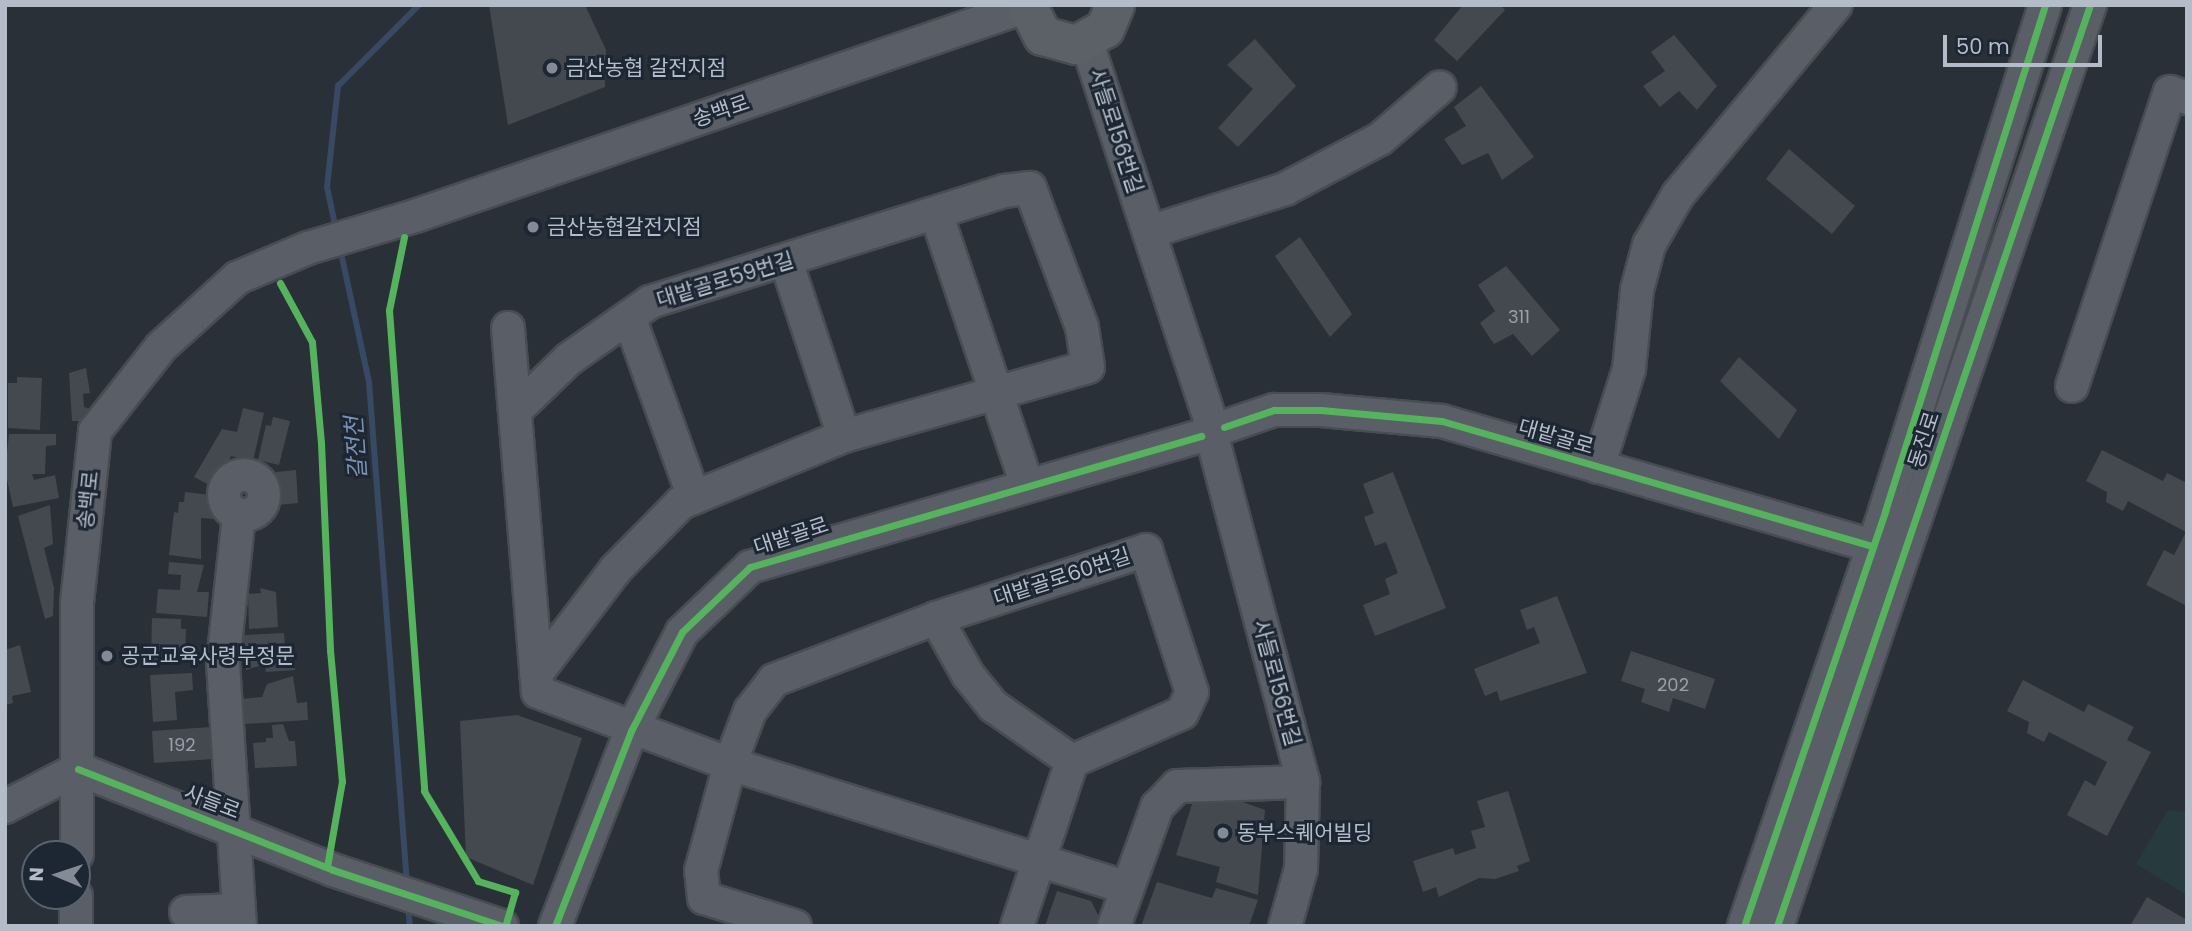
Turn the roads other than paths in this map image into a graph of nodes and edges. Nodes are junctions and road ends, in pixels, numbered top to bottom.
1 (1836, 5) edge
2 (2045, 5) edge
3 (2090, 5) edge
4 (1027, 6) edge
5 (1111, 18) edge
6 (1440, 87) dead end
7 (2187, 97) edge
8 (936, 214) junction
9 (1149, 232) junction
10 (786, 261) junction
11 (629, 317) junction
12 (508, 328) dead end
13 (2072, 386) dead end
14 (998, 394) junction
15 (516, 410) junction
16 (1212, 432) junction
17 (844, 436) junction
18 (1598, 467) junction
19 (1027, 485) junction
20 (694, 498) junction
21 (239, 515) dead end
22 (1860, 543) junction
23 (936, 618) junction
24 (536, 674) junction
25 (631, 730) junction
26 (1072, 761) junction
27 (730, 764) junction
28 (78, 769) junction
29 (1303, 782) junction
30 (5, 807) edge
31 (232, 829) junction
32 (77, 840) edge
33 (1042, 861) junction
34 (1126, 887) junction
35 (186, 912) dead end
36 (239, 918) edge
37 (502, 926) edge
38 (555, 926) edge
39 (795, 926) edge
40 (1017, 926) edge
41 (1114, 926) edge
42 (1285, 926) edge
43 (1744, 926) edge
44 (1777, 926) edge

1 - 18 street
2 - 22 street, 동진로
3 - 44 street, 동진로
4 - 5 main road
4 - 28 street, 송백로
5 - 9 street, 사들로156번길
6 - 9 street
7 - 13 street
8 - 10 street, 대밭골로59번길
8 - 14 street
8 - 14 street, 대밭골로59번길
9 - 16 street, 사들로156번길
10 - 11 street, 대밭골로59번길
10 - 17 street
11 - 15 street, 대밭골로59번길
11 - 20 street
12 - 15 street
14 - 17 street
14 - 19 street
15 - 24 street
16 - 18 street, 대밭골로
16 - 19 street, 대밭골로
16 - 29 street, 사들로156번길
17 - 20 street
18 - 22 street, 대밭골로
19 - 25 street, 대밭골로
20 - 24 street
21 - 31 street, 사들로
22 - 43 street, 동진로
23 - 26 street
23 - 26 street, 대밭골로60번길
23 - 27 street, 대밭골로60번길
24 - 25 street
25 - 27 street
25 - 38 street, 대밭골로
26 - 33 street
27 - 33 street
27 - 39 street, 대밭골로60번길
28 - 30 street
28 - 31 street, 사들로
28 - 32 street, 송백로
29 - 34 street
29 - 42 street, 사들로156번길
31 - 36 street
31 - 37 street, 사들로
33 - 34 street
33 - 40 street
34 - 41 street
35 - 36 street

